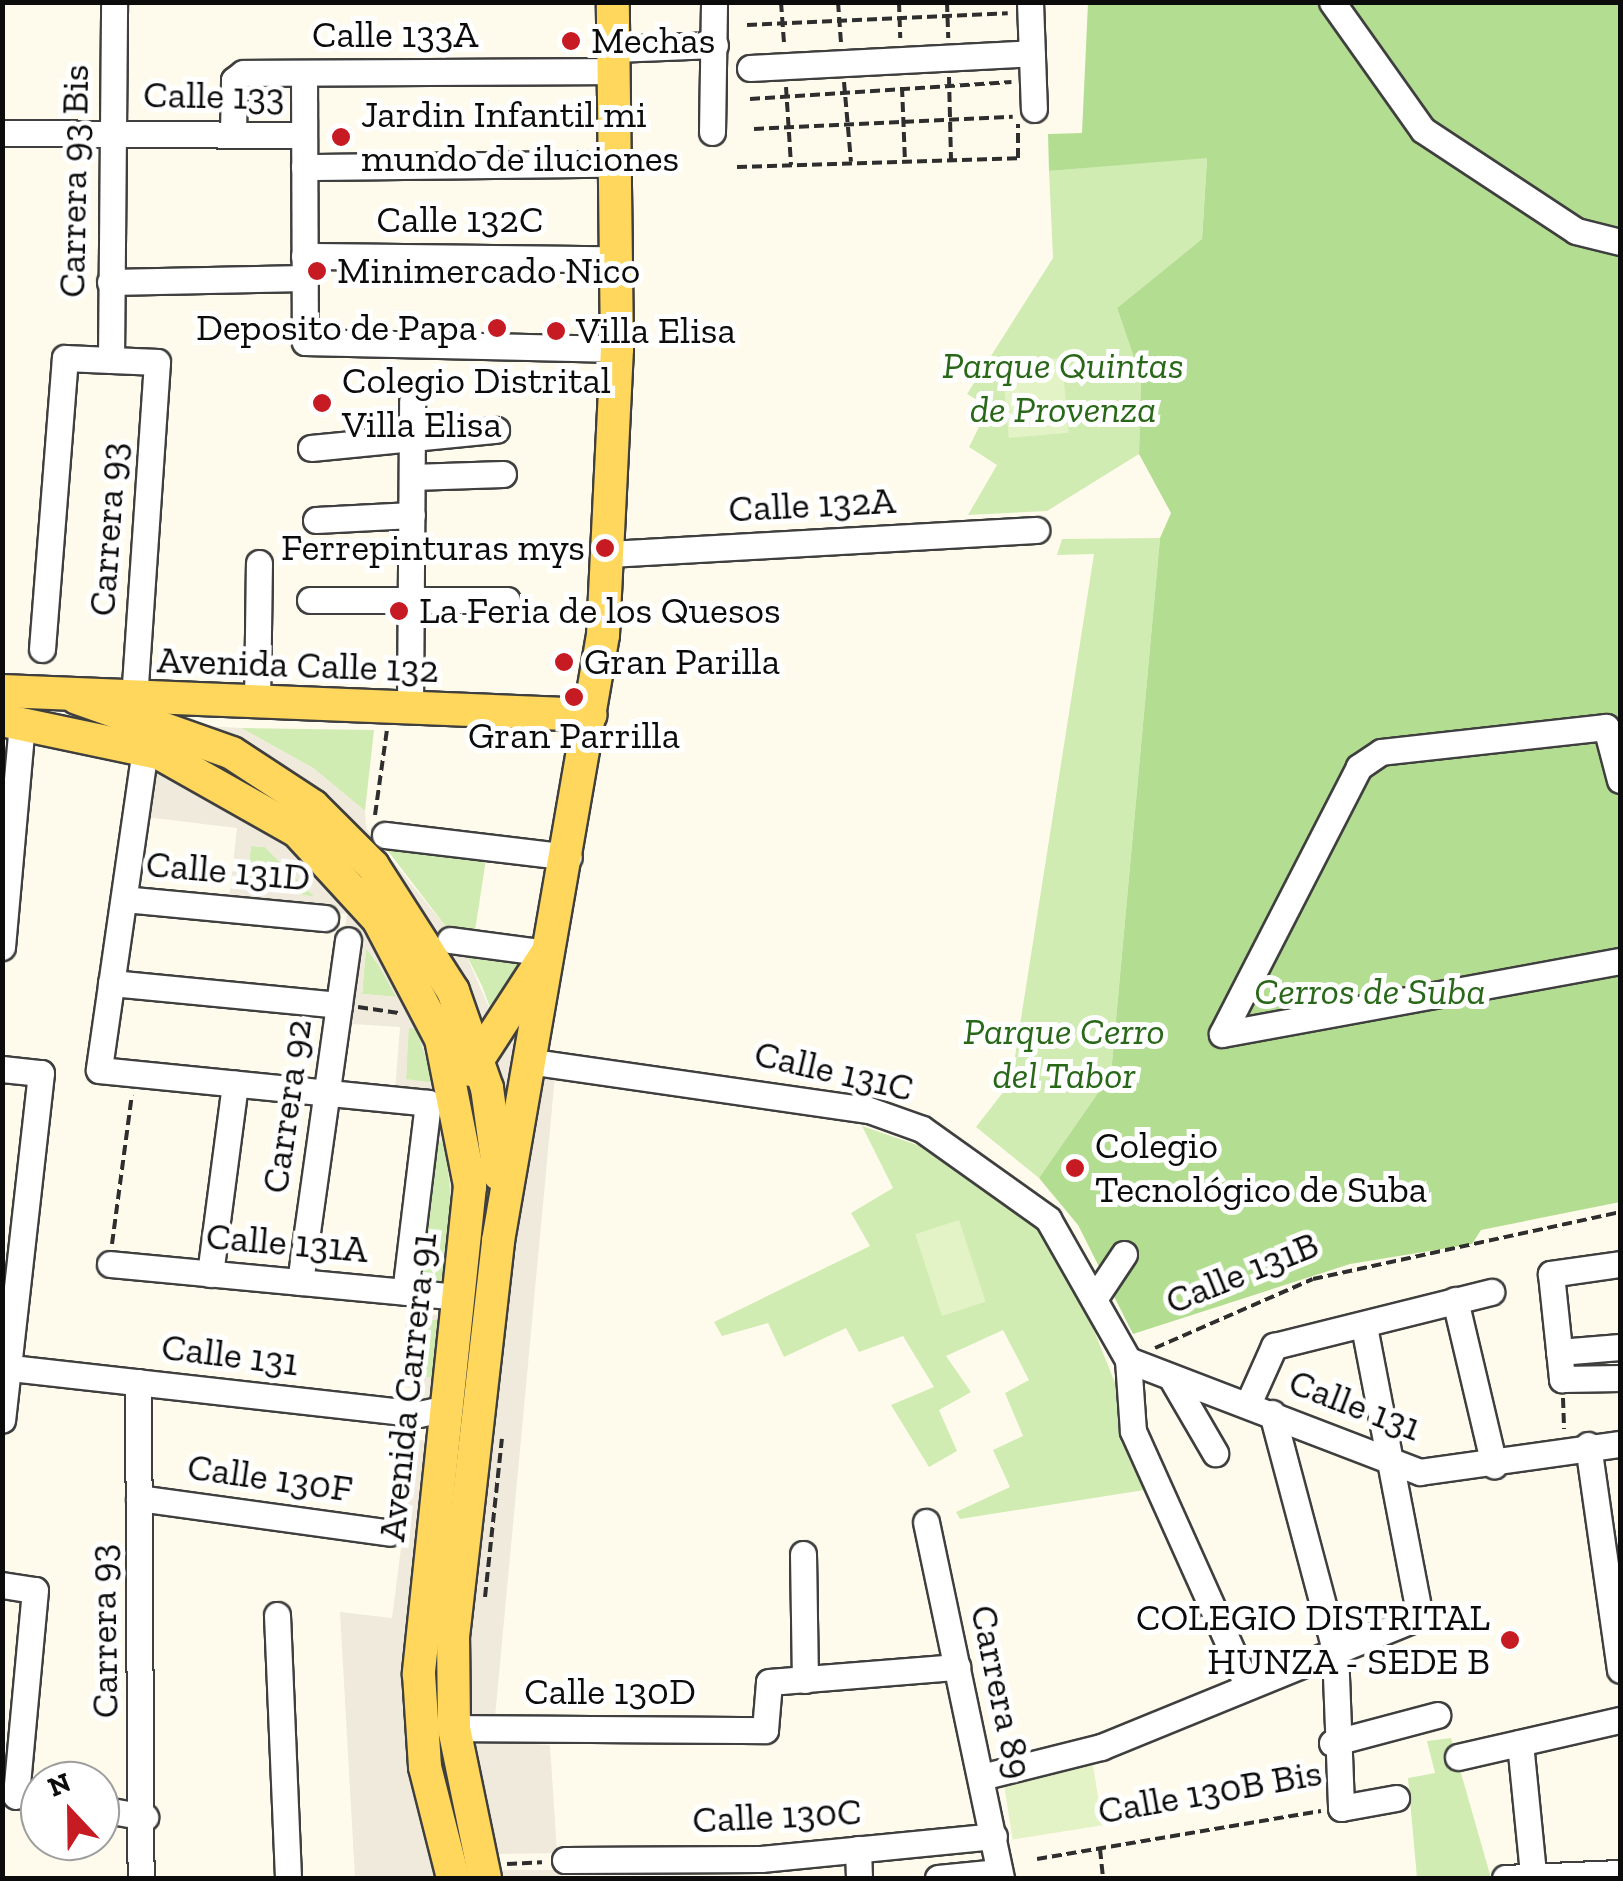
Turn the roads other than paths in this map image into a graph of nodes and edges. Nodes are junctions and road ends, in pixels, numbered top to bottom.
1 (114, 2) edge
2 (613, 2) edge
3 (714, 2) edge
4 (1332, 2) edge
5 (1021, 8) edge
6 (715, 46) junction
7 (1032, 52) junction
8 (614, 60) junction
9 (750, 68) dead end
10 (304, 72) junction
11 (1026, 113) road end
12 (111, 131) junction
13 (712, 132) dead end
14 (2, 134) edge
15 (233, 134) junction
16 (304, 135) junction
17 (615, 164) junction
18 (304, 167) junction
19 (1620, 242) edge
20 (616, 259) junction
21 (304, 267) junction
22 (110, 282) junction
23 (617, 349) junction
24 (111, 360) junction
25 (412, 401) dead end
26 (496, 430) dead end
27 (412, 439) junction
28 (311, 448) dead end
29 (503, 474) dead end
30 (412, 477) junction
31 (412, 515) junction
32 (316, 520) dead end
33 (1028, 532) dead end
34 (608, 554) junction
35 (258, 563) dead end
36 (310, 600) dead end
37 (507, 600) dead end
38 (411, 601) junction
39 (42, 649) dead end
40 (2, 690) edge
41 (77, 698) junction
42 (134, 700) junction
43 (257, 704) junction
44 (591, 715) junction
45 (399, 717) junction
46 (12, 721) edge
47 (145, 749) junction
48 (1620, 780) edge
49 (379, 834) road end
50 (569, 858) junction
51 (124, 899) junction
52 (325, 918) dead end
53 (348, 940) dead end
54 (450, 940) dead end
55 (553, 942) junction
56 (2, 947) edge
57 (1620, 961) edge
58 (112, 984) junction
59 (339, 1005) junction
60 (479, 1059) junction
61 (534, 1062) junction
62 (2, 1069) edge
63 (235, 1084) junction
64 (327, 1093) junction
65 (442, 1096) junction
66 (498, 1241) junction
67 (1124, 1254) dead end
68 (110, 1264) road end
69 (1620, 1264) edge
70 (210, 1274) junction
71 (300, 1282) junction
72 (405, 1292) junction
73 (1491, 1292) dead end
74 (458, 1297) junction
75 (1094, 1299) junction
76 (1455, 1300) junction
77 (1364, 1328) junction
78 (1620, 1347) edge
79 (1559, 1352) junction
80 (1128, 1360) junction
81 (4, 1367) edge
82 (1620, 1378) edge
83 (1172, 1379) junction
84 (138, 1382) junction
85 (448, 1408) junction
86 (1260, 1408) junction
87 (2, 1420) edge
88 (1620, 1444) edge
89 (1576, 1446) junction
90 (1215, 1452) dead end
91 (1494, 1465) junction
92 (1394, 1466) junction
93 (139, 1498) junction
94 (926, 1522) dead end
95 (390, 1532) dead end
96 (802, 1554) dead end
97 (2, 1586) edge
98 (277, 1615) dead end
99 (1335, 1650) junction
100 (957, 1667) junction
101 (1620, 1670) edge
102 (805, 1680) junction
103 (1247, 1684) junction
104 (1437, 1716) dead end
105 (1620, 1720) edge
106 (454, 1728) junction
107 (1520, 1742) junction
108 (1332, 1743) junction
109 (1458, 1757) dead end
110 (981, 1777) junction
111 (19, 1797) edge
112 (1396, 1798) dead end
113 (120, 1813) edge
114 (145, 1817) junction
115 (994, 1836) junction
116 (858, 1850) junction
117 (565, 1860) road end
118 (496, 1871) edge
119 (1620, 1872) edge
120 (1532, 1874) junction
121 (1000, 1875) edge
122 (1505, 1877) edge
123 (141, 1878) edge
124 (288, 1878) edge
125 (453, 1878) edge
126 (860, 1878) edge
127 (938, 1878) edge

1 - 12 street, Carrera 93 Bis
2 - 8 main road, Avenida Carrera 91
3 - 6 street
4 - 19 street
5 - 7 street
6 - 8 street, Calle 133A
6 - 13 street
7 - 9 street
7 - 11 street
8 - 10 street, Calle 133A
8 - 17 main road, Avenida Carrera 91
10 - 15 street, Calle 133A
10 - 16 street
12 - 14 street, Calle 133
12 - 15 street, Calle 133
12 - 22 street, Carrera 93 Bis
15 - 16 street, Calle 133
16 - 18 street
17 - 18 street, Calle 133
17 - 20 main road, Avenida Carrera 91
18 - 21 street
20 - 21 street, Calle 132C
20 - 23 main road, Avenida Carrera 91
21 - 22 street, Calle 132C
21 - 23 street
22 - 24 street, Carrera 93 Bis
23 - 34 main road, Avenida Carrera 91
24 - 39 street
24 - 42 street, Carrera 93
25 - 27 street
26 - 27 street
27 - 28 street
27 - 30 street
29 - 30 street
30 - 31 street
31 - 32 street
31 - 38 street
33 - 34 street, Calle 132A
34 - 44 main road, Avenida Carrera 91
35 - 43 street
36 - 38 street
37 - 38 street
38 - 45 street
40 - 41 main road, Avenida Calle 132
41 - 42 main road, Avenida Calle 132
41 - 60 main road
42 - 43 main road, Avenida Calle 132
43 - 45 main road, Avenida Calle 132
44 - 45 main road, Avenida Calle 132
44 - 50 main road, Avenida Carrera 91
46 - 47 main road
46 - 56 street
47 - 51 street
47 - 65 main road
48 - 57 street
49 - 50 street
50 - 55 main road, Avenida Carrera 91
51 - 52 street, Calle 131D
51 - 58 street
53 - 59 street, Carrera 92
54 - 55 street
55 - 60 main road, Avenida Carrera 91
55 - 61 main road, Avenida Carrera 91
58 - 59 street
58 - 63 street
59 - 64 street, Carrera 92
60 - 65 main road, Avenida Carrera 91
60 - 66 main road
61 - 66 main road, Avenida Carrera 91
61 - 75 street, Calle 131C
62 - 81 street
63 - 64 street
63 - 70 street
64 - 65 street
64 - 71 street, Carrera 92
65 - 72 street
65 - 74 main road, Avenida Carrera 91
66 - 106 main road, Avenida Carrera 91
67 - 75 street
68 - 70 street, Calle 131A
69 - 79 street
70 - 71 street, Calle 131A
71 - 72 street, Calle 131A
72 - 74 street, Calle 131A
73 - 76 street
74 - 85 main road, Avenida Carrera 91
75 - 80 street, Calle 131C
76 - 77 street
76 - 91 street
77 - 86 street
77 - 92 street
78 - 79 street
79 - 82 street
80 - 83 street, Calle 131
80 - 103 street
81 - 84 street, Calle 131
81 - 87 street
83 - 86 street, Calle 131
83 - 90 street
84 - 85 street, Calle 131
84 - 93 street, Carrera 93
85 - 125 main road, Avenida Carrera 91
86 - 92 street, Calle 131
86 - 99 street
88 - 89 street, Calle 131
89 - 91 street, Calle 131
89 - 101 street
91 - 92 street, Calle 131
92 - 99 street
93 - 95 street, Calle 130F
93 - 114 street, Carrera 93
94 - 100 street, Carrera 89
96 - 102 street
97 - 111 street
98 - 124 street
99 - 103 street
99 - 108 street
100 - 102 street
100 - 110 street, Carrera 89
102 - 106 street, Calle 130D
103 - 110 street
104 - 108 street
105 - 107 street
106 - 118 main road, Avenida Carrera 91
107 - 109 street
107 - 120 street
108 - 112 street, Calle 130B Bis
110 - 115 street, Carrera 89
113 - 114 street
114 - 123 street, Carrera 93
115 - 116 street, Calle 130C
115 - 121 street, Carrera 89
116 - 117 street, Calle 130C
116 - 126 street
119 - 120 street
120 - 122 street
121 - 127 street

